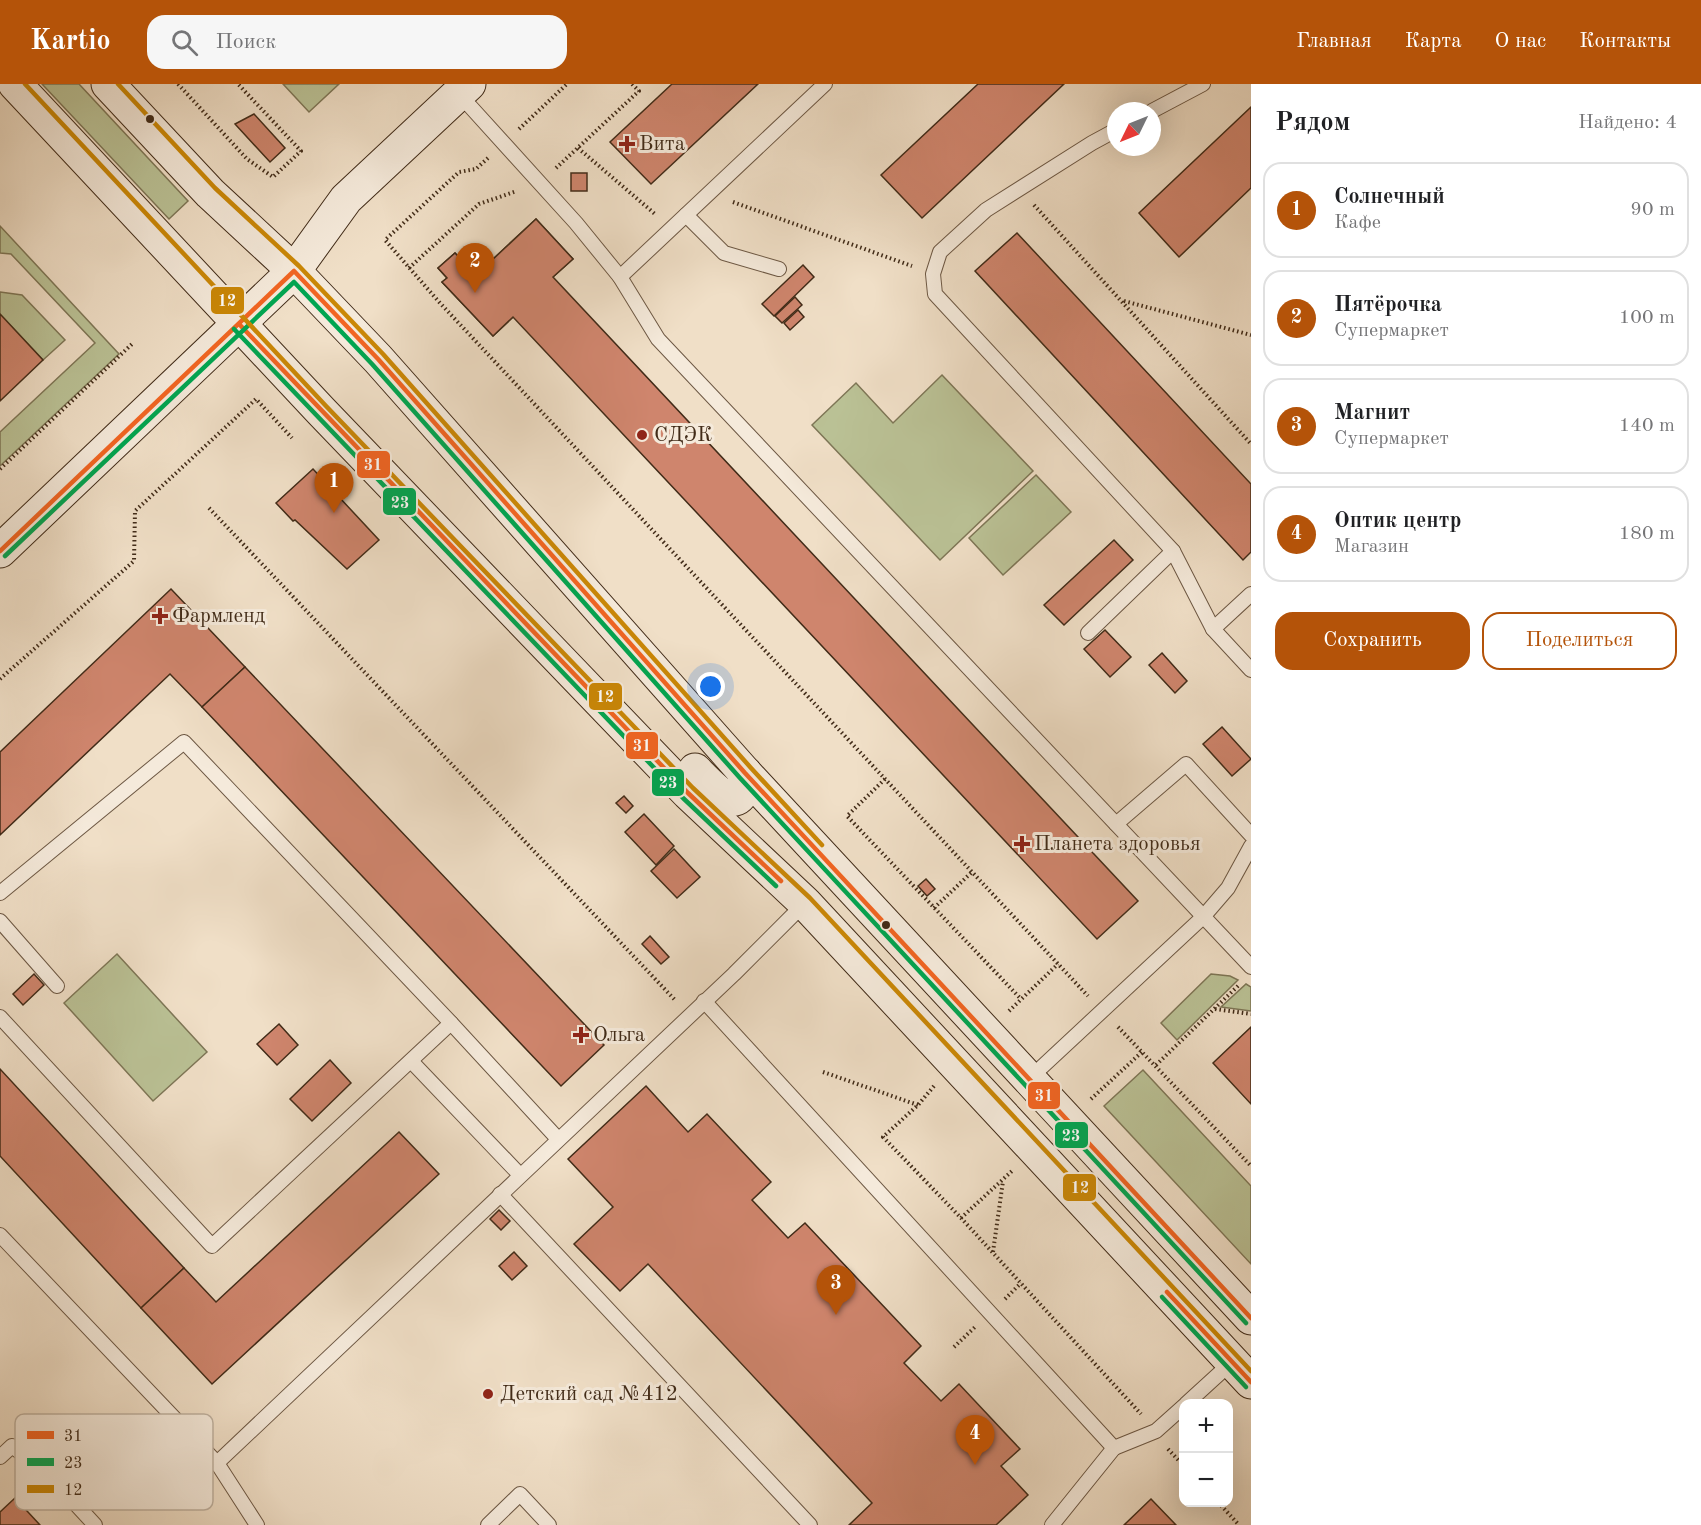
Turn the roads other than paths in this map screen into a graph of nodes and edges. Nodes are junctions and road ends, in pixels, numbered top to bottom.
1 (15, 84) edge
2 (108, 84) edge
3 (825, 84) edge
4 (1203, 84) edge
5 (464, 89) edge
6 (1161, 106) edge
7 (1107, 135) edge
8 (686, 215) junction
9 (779, 269) dead end
10 (294, 271) junction
11 (620, 277) junction
12 (240, 324) junction
13 (0, 551) edge
14 (1173, 551) junction
15 (1251, 594) edge
16 (1213, 629) junction
17 (1088, 633) dead end
18 (1251, 670) edge
19 (639, 740) junction
20 (745, 773) junction
21 (1116, 824) junction
22 (1251, 835) edge
23 (1251, 846) edge
24 (0, 893) edge
25 (805, 903) junction
26 (1203, 918) junction
27 (0, 921) edge
28 (1251, 967) edge
29 (57, 986) dead end
30 (704, 1001) junction
31 (0, 1017) edge
32 (451, 1023) junction
33 (411, 1061) junction
34 (1029, 1079) junction
35 (996, 1109) junction
36 (558, 1139) junction
37 (520, 1175) junction
38 (500, 1194) junction
39 (1078, 1196) junction
40 (1159, 1218) junction
41 (3, 1244) edge
42 (1251, 1318) edge
43 (1242, 1372) edge
44 (1195, 1399) edge
45 (1179, 1410) edge
46 (169, 1414) edge
47 (15, 1448) edge
48 (1114, 1448) junction
49 (0, 1456) edge
50 (213, 1459) edge
51 (213, 1463) edge
52 (217, 1463) junction
53 (81, 1510) edge
54 (95, 1525) edge
55 (257, 1525) edge
56 (488, 1525) edge
57 (549, 1525) edge
58 (810, 1525) edge
59 (1052, 1525) edge

1 - 12 main road
2 - 10 main road
3 - 8 lane
4 - 6 lane
5 - 10 main road
5 - 11 lane
7 - 14 lane
8 - 9 lane
8 - 11 lane
10 - 12 main road
10 - 20 main road
11 - 21 lane
12 - 13 main road
12 - 19 main road
14 - 16 lane
14 - 17 lane
15 - 16 lane
16 - 18 lane
19 - 20 main road
19 - 25 main road
20 - 34 main road
21 - 22 lane
21 - 26 lane
23 - 26 lane
24 - 32 lane
25 - 30 lane
25 - 35 main road
26 - 28 lane
26 - 34 lane
27 - 29 lane
30 - 36 lane
30 - 48 lane
31 - 33 lane
32 - 33 lane
32 - 36 lane
33 - 37 lane
34 - 35 main road
34 - 40 main road
35 - 39 main road
36 - 37 lane
37 - 38 lane
38 - 52 lane
38 - 58 lane
39 - 40 main road
39 - 43 main road
40 - 42 main road
41 - 46 lane
43 - 44 lane
45 - 48 lane
47 - 49 lane
48 - 59 lane
50 - 52 lane
51 - 52 lane
52 - 55 lane
53 - 54 lane
56 - 57 lane

